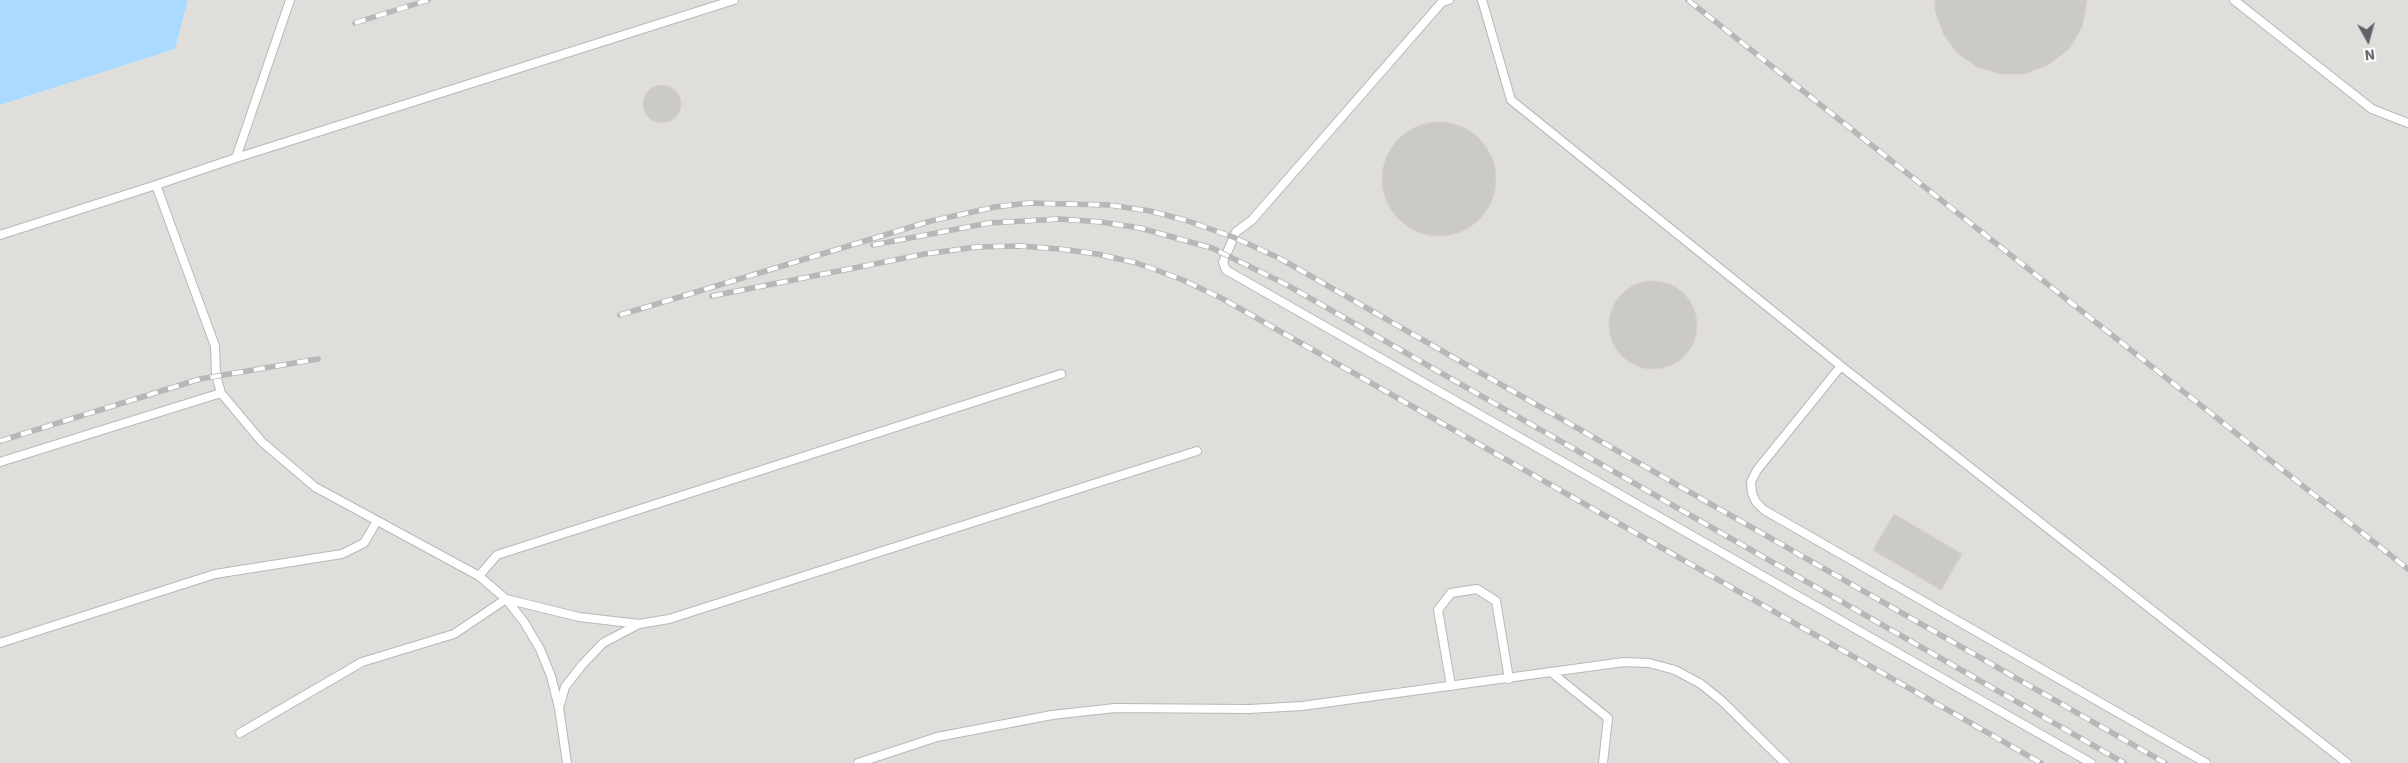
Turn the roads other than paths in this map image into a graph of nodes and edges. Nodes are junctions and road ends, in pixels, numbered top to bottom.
1 (290, 0) edge
2 (734, 0) edge
3 (1449, 0) edge
4 (1482, 0) edge
5 (2234, 0) edge
6 (2408, 123) edge
7 (236, 158) junction
8 (156, 185) junction
9 (0, 235) edge
10 (1842, 366) junction
11 (1061, 374) dead end
12 (221, 393) junction
13 (1197, 451) dead end
14 (0, 462) edge
15 (377, 521) junction
16 (479, 576) junction
17 (506, 599) junction
18 (639, 624) junction
19 (0, 643) edge
20 (1552, 673) junction
21 (1509, 679) junction
22 (1450, 686) junction
23 (559, 708) junction
24 (240, 734) dead end
25 (567, 763) edge
26 (858, 763) edge
27 (1603, 763) edge
28 (1785, 763) edge
29 (2091, 763) edge
30 (2206, 763) edge
31 (2347, 763) edge

1 - 7 lane
2 - 7 lane
3 - 29 lane
4 - 10 lane
5 - 6 lane
7 - 8 lane
8 - 9 lane
8 - 12 lane
10 - 30 lane
10 - 31 lane
11 - 16 lane
12 - 14 lane
12 - 15 lane
13 - 18 lane
15 - 16 lane
15 - 19 lane
16 - 17 lane
17 - 18 lane
17 - 23 lane
17 - 24 lane
18 - 23 lane
20 - 21 lane
20 - 27 lane
20 - 28 lane
21 - 22 lane
21 - 22 lane
22 - 26 lane
23 - 25 lane

